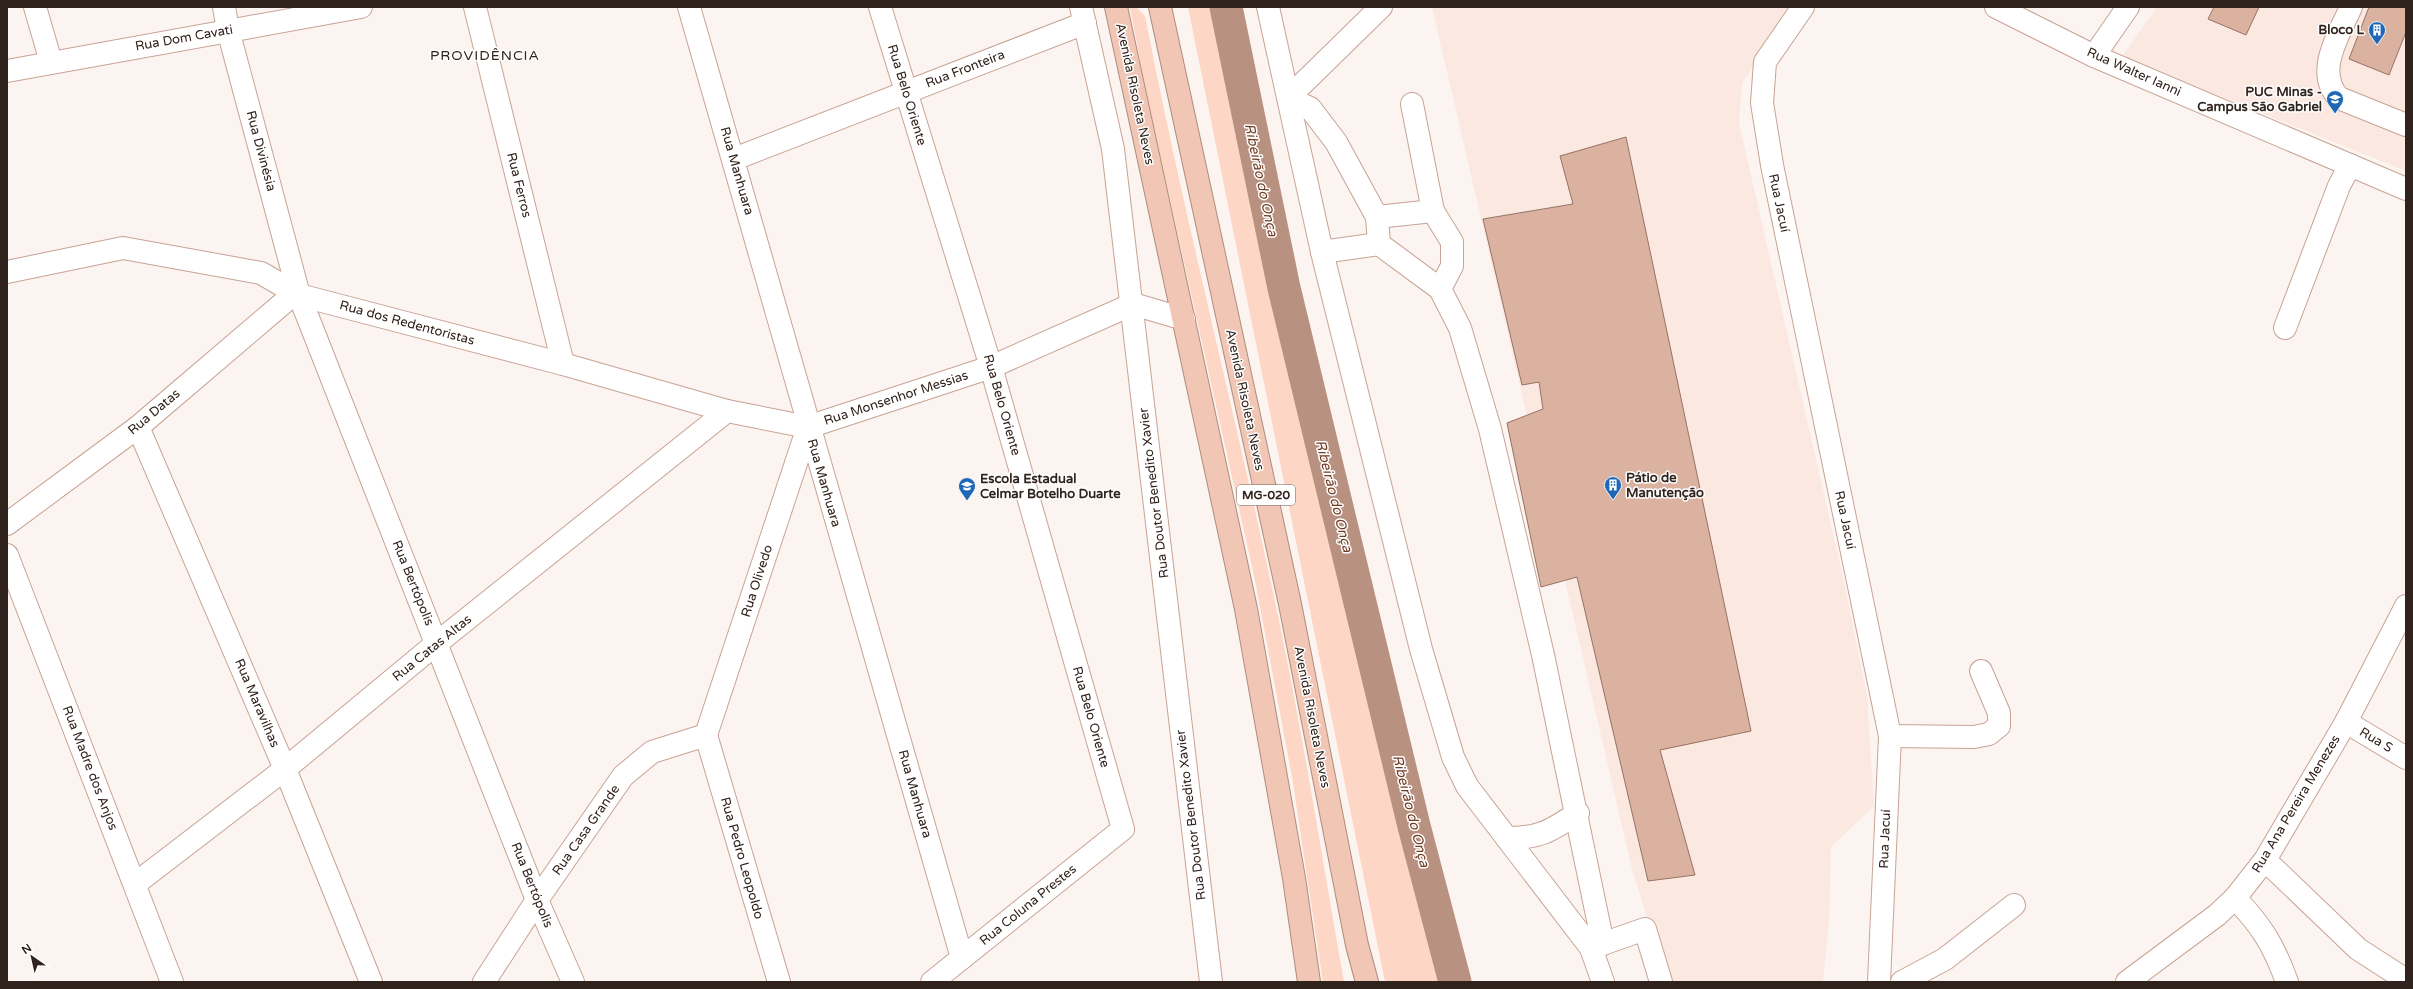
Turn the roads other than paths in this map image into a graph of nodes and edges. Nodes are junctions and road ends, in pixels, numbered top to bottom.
1 (35, 7) edge
2 (224, 7) edge
3 (360, 7) edge
4 (475, 7) edge
5 (689, 7) edge
6 (880, 7) edge
7 (1116, 7) edge
8 (1160, 7) edge
9 (1268, 7) edge
10 (1381, 7) edge
11 (1803, 7) edge
12 (1996, 7) edge
13 (2128, 7) edge
14 (2351, 7) edge
15 (1083, 15) edge
16 (228, 30) junction
17 (2094, 56) junction
18 (51, 62) junction
19 (7, 71) edge
20 (906, 92) junction
21 (1290, 101) junction
22 (1412, 104) dead end
23 (2406, 124) edge
24 (734, 159) junction
25 (2350, 165) junction
26 (2406, 189) edge
27 (1433, 211) junction
28 (1377, 216) junction
29 (1379, 244) junction
30 (1322, 252) junction
31 (7, 272) edge
32 (1440, 289) junction
33 (297, 294) junction
34 (1133, 304) junction
35 (1184, 319) junction
36 (2285, 328) dead end
37 (564, 364) junction
38 (991, 367) junction
39 (728, 411) junction
40 (138, 426) junction
41 (808, 427) junction
42 (7, 524) edge
43 (7, 555) edge
44 (2406, 606) edge
45 (437, 643) junction
46 (1981, 671) dead end
47 (2346, 722) junction
48 (706, 735) junction
49 (1890, 736) junction
50 (2406, 758) edge
51 (285, 768) junction
52 (1578, 814) junction
53 (1123, 829) joint
54 (1507, 838) junction
55 (2265, 860) junction
56 (135, 884) junction
57 (2235, 898) junction
58 (537, 900) junction
59 (2014, 905) dead end
60 (1357, 945) junction
61 (1597, 946) junction
62 (962, 958) junction
63 (2406, 980) edge
64 (172, 982) edge
65 (371, 982) edge
66 (484, 982) edge
67 (574, 982) edge
68 (778, 982) edge
69 (932, 982) edge
70 (1210, 982) edge
71 (1309, 982) edge
72 (1362, 982) edge
73 (1367, 982) edge
74 (1603, 982) edge
75 (1661, 982) edge
76 (1879, 982) edge
77 (1902, 982) edge
78 (2127, 982) edge
79 (2287, 982) edge

1 - 18 street
2 - 16 street, Rua Divinésia
3 - 16 street, Rua Dom Cavati
4 - 37 street, Rua Ferros
5 - 24 street, Rua Manhuara
6 - 20 street, Rua Belo Oriente
7 - 35 highway, Avenida Risoleta Neves / MG-020
8 - 60 highway, Avenida Risoleta Neves / MG-020
9 - 21 street
10 - 21 street
11 - 49 street, Rua Jacuí
12 - 17 street, Rua Walter Ianni
13 - 17 street
14 - 23 street
15 - 20 street, Rua Fronteira
15 - 34 street, Rua Doutor Benedito Xavier
16 - 18 street, Rua Dom Cavati
16 - 33 street, Rua Divinésia
17 - 25 street, Rua Walter Ianni
18 - 19 street, Rua Dom Cavati
20 - 24 street, Rua Fronteira
20 - 38 street, Rua Belo Oriente
21 - 28 street
21 - 30 street
22 - 27 street
24 - 41 street, Rua Manhuara
25 - 26 street, Rua Walter Ianni
25 - 36 street
27 - 28 street
27 - 32 street
28 - 29 street
29 - 30 street
29 - 32 street
30 - 54 street
31 - 33 street, Rua dos Redentoristas
32 - 52 street
33 - 37 street, Rua dos Redentoristas
33 - 40 street, Rua Datas
33 - 45 street, Rua Bertópolis
34 - 35 street
34 - 38 street, Rua Monsenhor Messias
34 - 70 street, Rua Doutor Benedito Xavier
35 - 71 highway, Avenida Risoleta Neves / MG-020
37 - 39 street, Rua dos Redentoristas
38 - 41 street, Rua Monsenhor Messias
38 - 53 street, Rua Belo Oriente
39 - 41 street, Rua dos Redentoristas
39 - 45 street, Rua Catas Altas
40 - 42 street, Rua Datas
40 - 51 street, Rua Maravilhas
41 - 48 street, Rua Olivedo
41 - 62 street, Rua Manhuara
43 - 56 street, Rua Madre dos Anjos
44 - 47 street, Rua Ana Pereira Menezes
45 - 51 street, Rua Catas Altas
45 - 58 street, Rua Bertópolis
46 - 49 street
47 - 50 street, Rua S
47 - 55 street, Rua Ana Pereira Menezes
48 - 58 street, Rua Casa Grande
48 - 68 street, Rua Pedro Leopoldo
49 - 76 street, Rua Jacuí
51 - 56 street, Rua Catas Altas
51 - 65 street, Rua Maravilhas
52 - 54 street
52 - 61 street
53 - 62 street, Rua Coluna Prestes
54 - 61 street
55 - 57 street, Rua Ana Pereira Menezes
55 - 63 street
56 - 64 street, Rua Madre dos Anjos
57 - 78 street, Rua Ana Pereira Menezes
57 - 79 street
58 - 66 street, Rua Casa Grande
58 - 67 street, Rua Bertópolis
59 - 77 street
60 - 72 highway
60 - 73 highway, Avenida Risoleta Neves / MG-020
61 - 74 street
61 - 75 street
62 - 69 street, Rua Coluna Prestes

